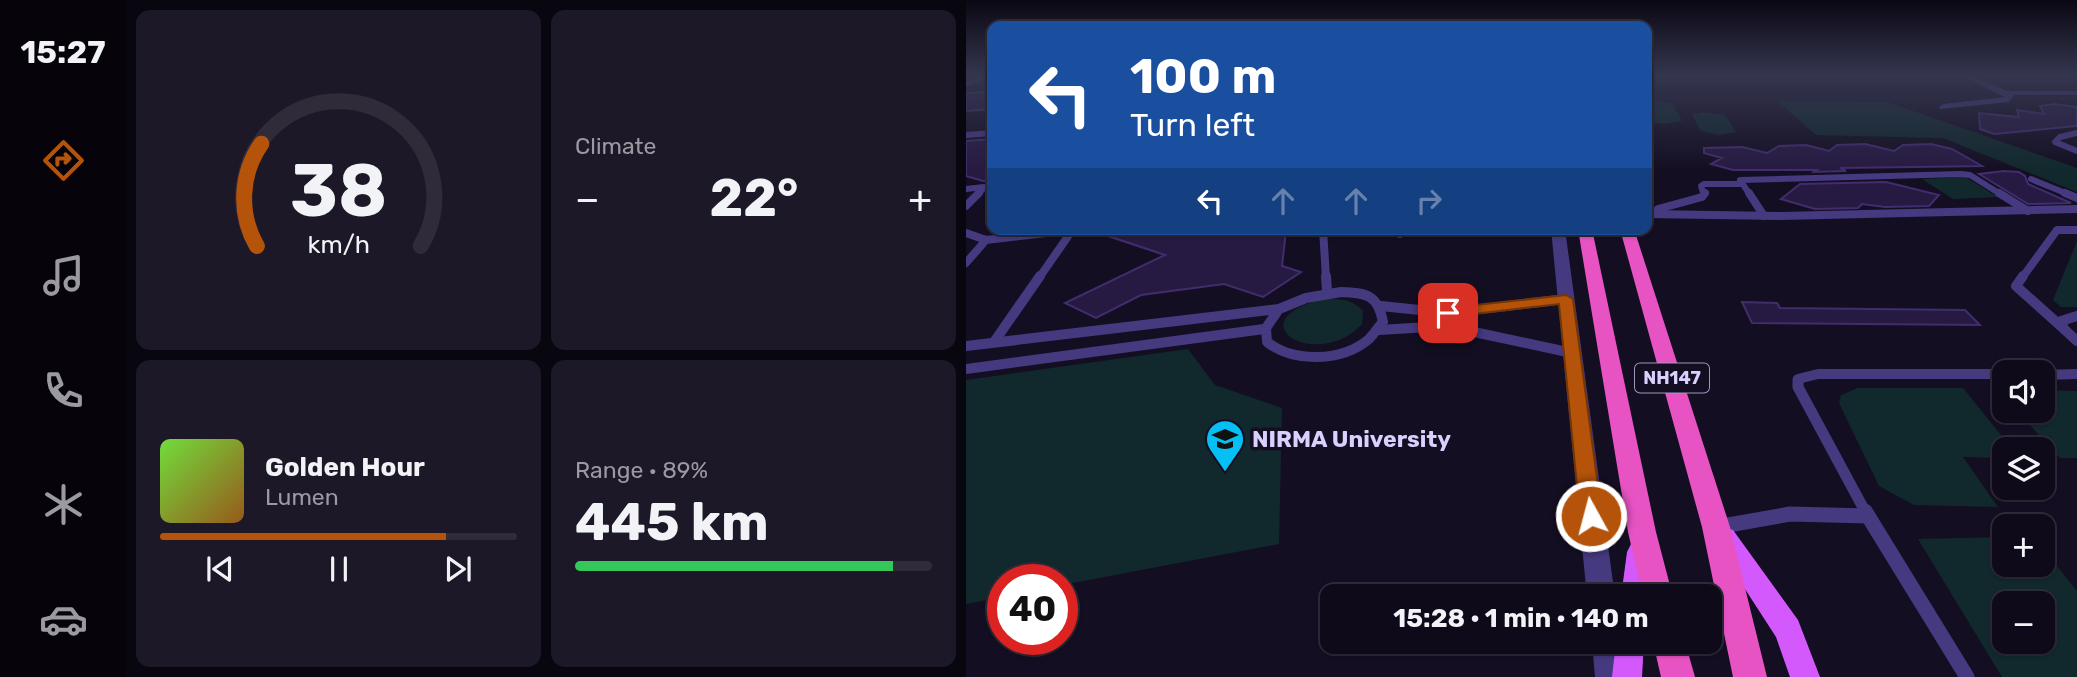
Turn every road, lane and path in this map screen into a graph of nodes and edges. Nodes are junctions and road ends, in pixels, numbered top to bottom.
1 (987, 133) edge
2 (2077, 133) edge
3 (966, 135) edge
4 (2077, 150) edge
5 (2031, 179) dead end
6 (1741, 184) junction
7 (987, 187) edge
8 (966, 189) edge
9 (987, 189) edge
10 (2077, 198) edge
11 (966, 206) edge
12 (1658, 209) dead end
13 (2077, 209) edge
14 (2028, 211) junction
15 (1652, 214) edge
16 (1763, 216) junction
17 (2077, 230) edge
18 (966, 233) edge
19 (1039, 235) edge
20 (1069, 235) edge
21 (1323, 235) edge
22 (1559, 235) edge
23 (1586, 235) edge
24 (1629, 235) edge
25 (986, 240) junction
26 (966, 263) edge
27 (1327, 291) junction
28 (1566, 299) junction
29 (1381, 306) junction
30 (1279, 309) junction
31 (2077, 316) edge
32 (2064, 328) junction
33 (1264, 329) junction
34 (1379, 330) junction
35 (2077, 341) edge
36 (994, 342) junction
37 (966, 346) edge
38 (1572, 353) junction
39 (966, 369) edge
40 (1992, 374) edge
41 (2055, 374) edge
42 (2077, 374) edge
43 (1868, 516) junction
44 (1716, 527) junction
45 (1642, 532) junction
46 (1599, 584) edge
47 (1636, 584) edge
48 (1655, 584) edge
49 (1607, 654) edge
50 (1629, 654) edge
51 (1672, 654) edge
52 (1610, 677) edge
53 (1626, 677) edge
54 (1678, 677) edge
55 (1750, 677) edge
56 (1805, 677) edge
57 (1967, 677) edge

1 - 3 lane
2 - 4 lane
5 - 10 lane
6 - 12 lane
6 - 14 lane
6 - 16 lane
7 - 8 lane
9 - 11 lane
13 - 14 lane
14 - 16 lane
15 - 16 lane
17 - 32 lane
18 - 25 lane
19 - 25 lane
20 - 36 lane
21 - 27 lane
22 - 28 street
23 - 45 highway, NH147
24 - 44 highway, NH147
25 - 26 lane
27 - 29 lane
27 - 30 lane
28 - 29 lane
28 - 38 street
29 - 34 lane
30 - 33 lane
30 - 36 lane
31 - 32 lane
32 - 35 lane
33 - 34 lane
33 - 39 lane
34 - 38 lane
36 - 37 lane
38 - 46 street
40 - 43 lane
41 - 42 lane
43 - 44 lane
43 - 57 lane
44 - 55 highway, NH147
44 - 56 main road
45 - 47 main road
45 - 48 highway, NH147
49 - 52 street
50 - 53 main road
51 - 54 highway

